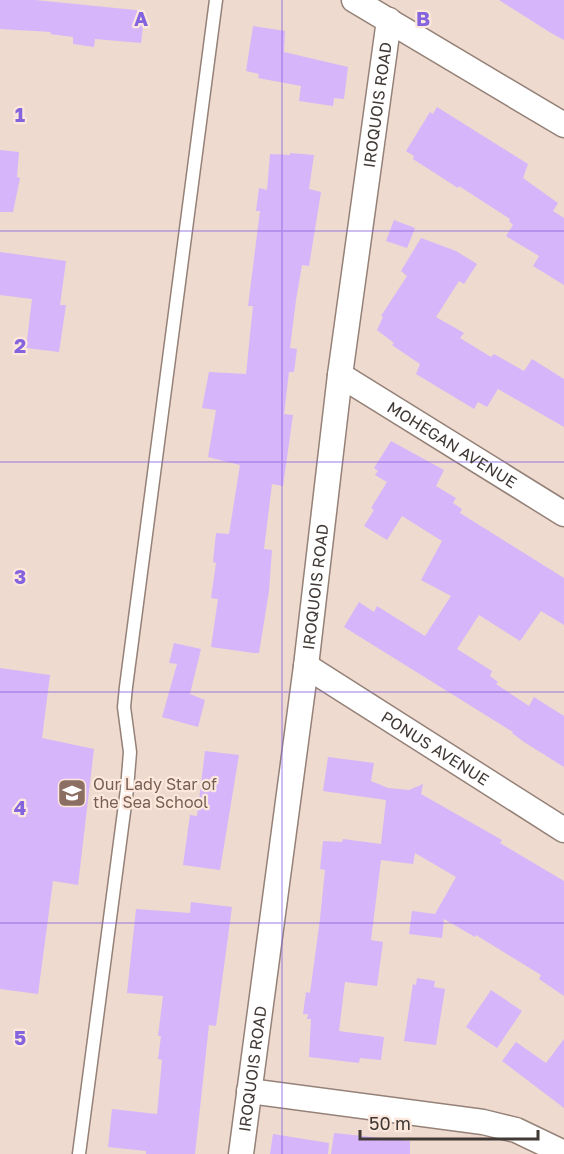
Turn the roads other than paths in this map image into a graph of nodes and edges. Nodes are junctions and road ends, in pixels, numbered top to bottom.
1 (216, 0) edge
2 (354, 0) edge
3 (389, 20) junction
4 (564, 125) edge
5 (340, 375) junction
6 (564, 514) edge
7 (306, 666) junction
8 (564, 830) edge
9 (249, 1091) junction
10 (564, 1153) edge
11 (79, 1154) edge
12 (241, 1154) edge

1 - 11 lane
2 - 3 street
3 - 4 street
3 - 5 street, IROQUOIS ROAD
5 - 6 street, MOHEGAN AVENUE
5 - 7 street, IROQUOIS ROAD
7 - 8 street, PONUS AVENUE
7 - 9 street, IROQUOIS ROAD
9 - 10 street
9 - 12 street, IROQUOIS ROAD

